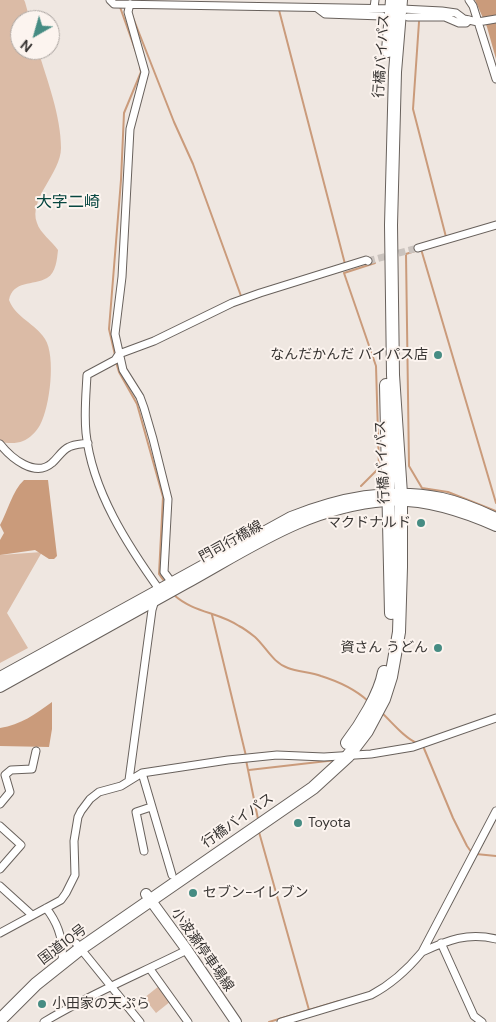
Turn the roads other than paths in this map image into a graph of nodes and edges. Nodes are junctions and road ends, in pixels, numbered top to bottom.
1 (470, 0) edge
2 (112, 2) edge
3 (139, 2) edge
4 (130, 4) junction
5 (374, 4) edge
6 (317, 8) junction
7 (396, 9) edge
8 (496, 19) edge
9 (469, 20) junction
10 (478, 22) junction
11 (496, 79) edge
12 (496, 225) edge
13 (418, 248) tunnel mouth
14 (368, 261) tunnel mouth
15 (119, 354) junction
16 (88, 443) junction
17 (0, 444) edge
18 (395, 498) junction
19 (496, 518) edge
20 (496, 526) edge
21 (174, 586) junction
22 (159, 595) junction
23 (0, 678) edge
24 (0, 687) edge
25 (496, 718) edge
26 (36, 751) dead end
27 (343, 756) junction
28 (142, 773) junction
29 (129, 780) junction
30 (0, 804) edge
31 (151, 807) junction
32 (496, 812) edge
33 (0, 826) edge
34 (144, 851) dead end
35 (0, 868) edge
36 (172, 875) junction
37 (0, 886) edge
38 (148, 898) junction
39 (46, 908) junction
40 (32, 916) junction
41 (0, 933) edge
42 (496, 939) edge
43 (442, 943) junction
44 (78, 946) junction
45 (187, 950) junction
46 (422, 952) junction
47 (63, 957) junction
48 (150, 969) junction
49 (110, 986) junction
50 (0, 1014) edge
51 (472, 1019) edge
52 (0, 1020) edge
53 (44, 1022) edge
54 (140, 1022) edge
55 (188, 1022) edge
56 (236, 1022) edge
57 (281, 1022) edge
58 (482, 1022) edge

1 - 10 street
2 - 4 street
3 - 4 street
3 - 6 street
4 - 15 street
5 - 6 street
5 - 7 street
6 - 7 street
7 - 9 street
7 - 9 street
7 - 18 highway, 行橋バイパス
8 - 10 street
9 - 10 street
10 - 11 street
12 - 13 street
14 - 15 street
15 - 16 street
15 - 21 street
16 - 17 street
16 - 22 street
18 - 19 main road, 門司行橋線
18 - 20 main road, 門司行橋線
18 - 21 main road, 門司行橋線
18 - 27 highway, 行橋バイパス
21 - 22 main road, 門司行橋線
22 - 23 main road, 門司行橋線
22 - 24 main road, 門司行橋線
22 - 29 street
25 - 27 street
26 - 30 street
27 - 28 street
27 - 36 highway, 行橋バイパス
27 - 38 highway, 行橋バイパス
28 - 29 street
28 - 31 street
29 - 39 street
31 - 34 street
31 - 36 street
32 - 46 street
33 - 35 street
36 - 38 highway, 行橋バイパス
37 - 40 street
38 - 44 highway, 国道10号
38 - 45 main road, 小波瀬停車場線
39 - 40 street
39 - 47 street
40 - 41 street
42 - 43 street
43 - 46 street
43 - 51 street
44 - 47 highway, 国道10号
44 - 49 street
45 - 48 street
45 - 56 main road, 小波瀬停車場線
46 - 57 street
47 - 50 highway, 国道10号
47 - 52 highway, 国道10号
48 - 49 street
48 - 55 street
49 - 53 street
49 - 54 street
51 - 58 street

